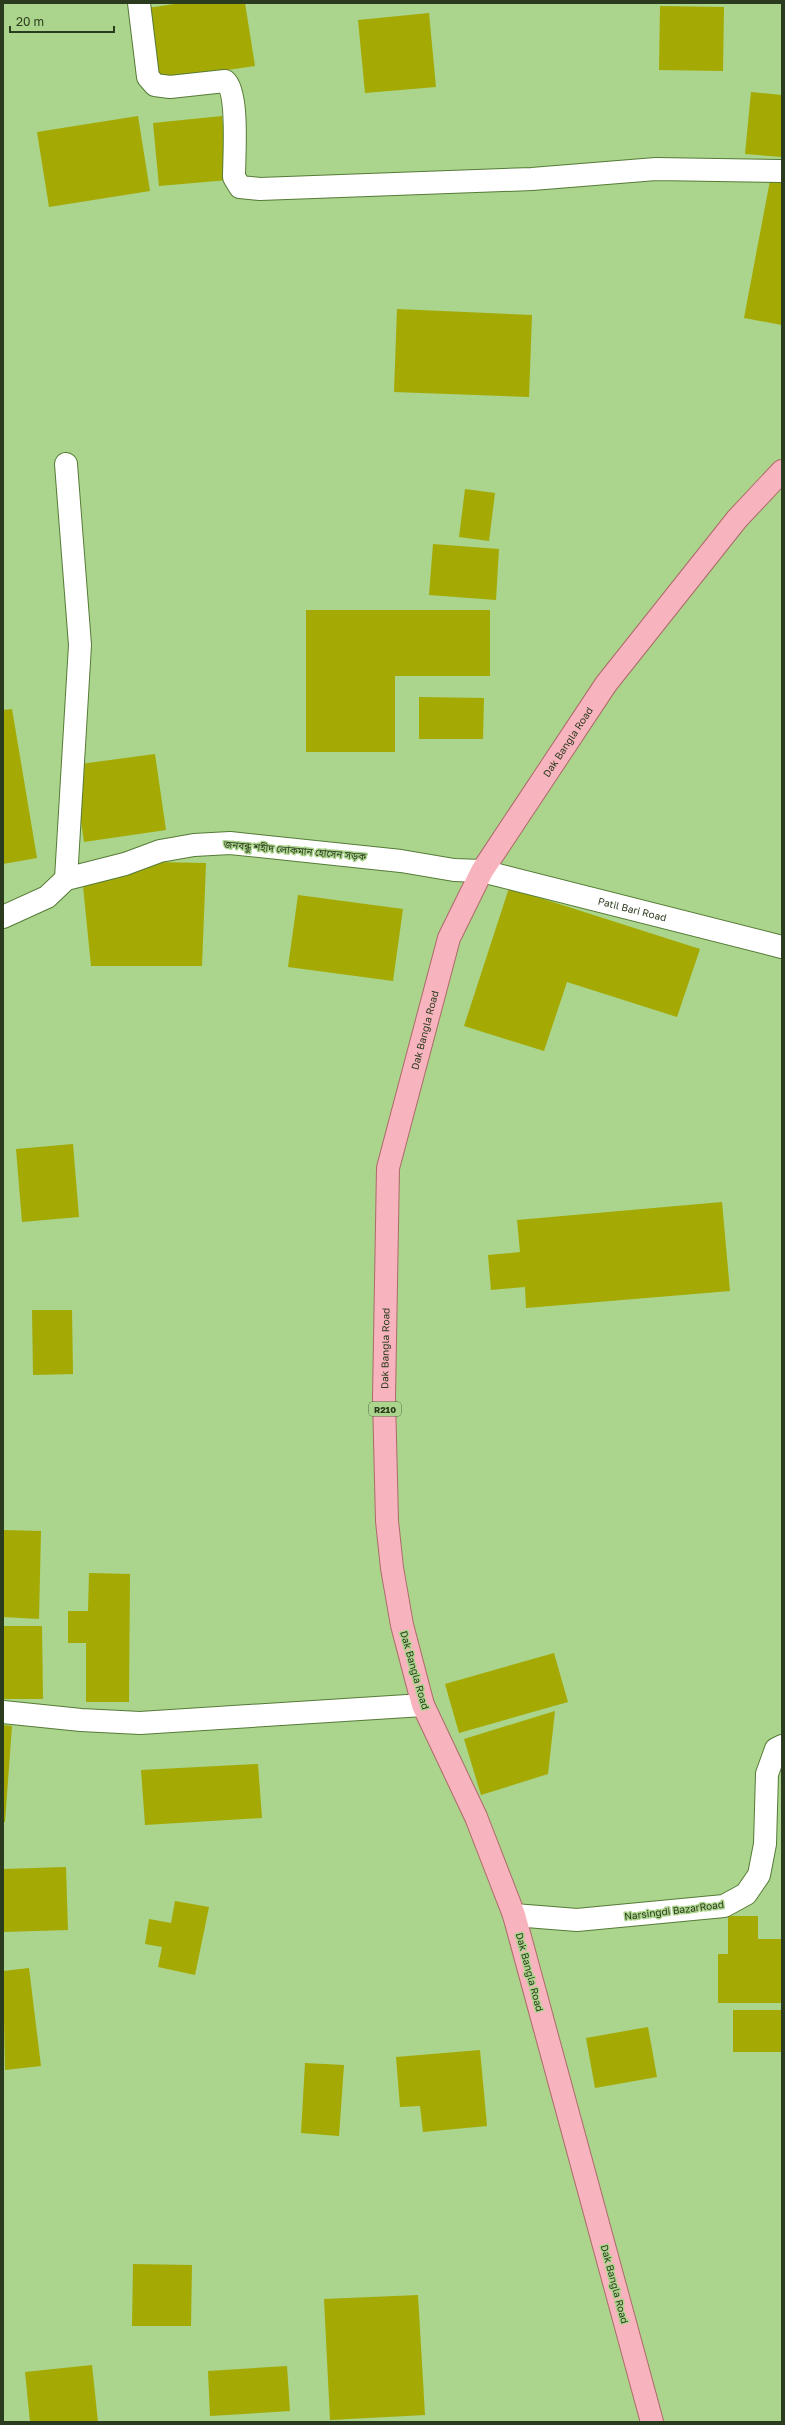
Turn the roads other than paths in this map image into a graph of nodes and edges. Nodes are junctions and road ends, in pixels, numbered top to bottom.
1 (139, 3) edge
2 (782, 171) edge
3 (66, 464) dead end
4 (782, 471) edge
5 (482, 871) junction
6 (66, 879) junction
7 (3, 917) edge
8 (782, 946) edge
9 (423, 1705) junction
10 (3, 1712) edge
11 (782, 1746) edge
12 (514, 1915) junction
13 (652, 2422) edge

1 - 2 street
3 - 6 street
4 - 5 main road, Dak Bangla Road / R210
5 - 6 street, জনবন্ধু শহীদ লোকমান হোসেন সড়ক
5 - 8 street, Patil Bari Road
5 - 9 main road, Dak Bangla Road / R210
6 - 7 street, জনবন্ধু শহীদ লোকমান হোসেন সড়ক
9 - 10 street
9 - 12 main road, Dak Bangla Road / R210
11 - 12 street, Narsingdi BazarRoad
12 - 13 main road, Dak Bangla Road / R210

